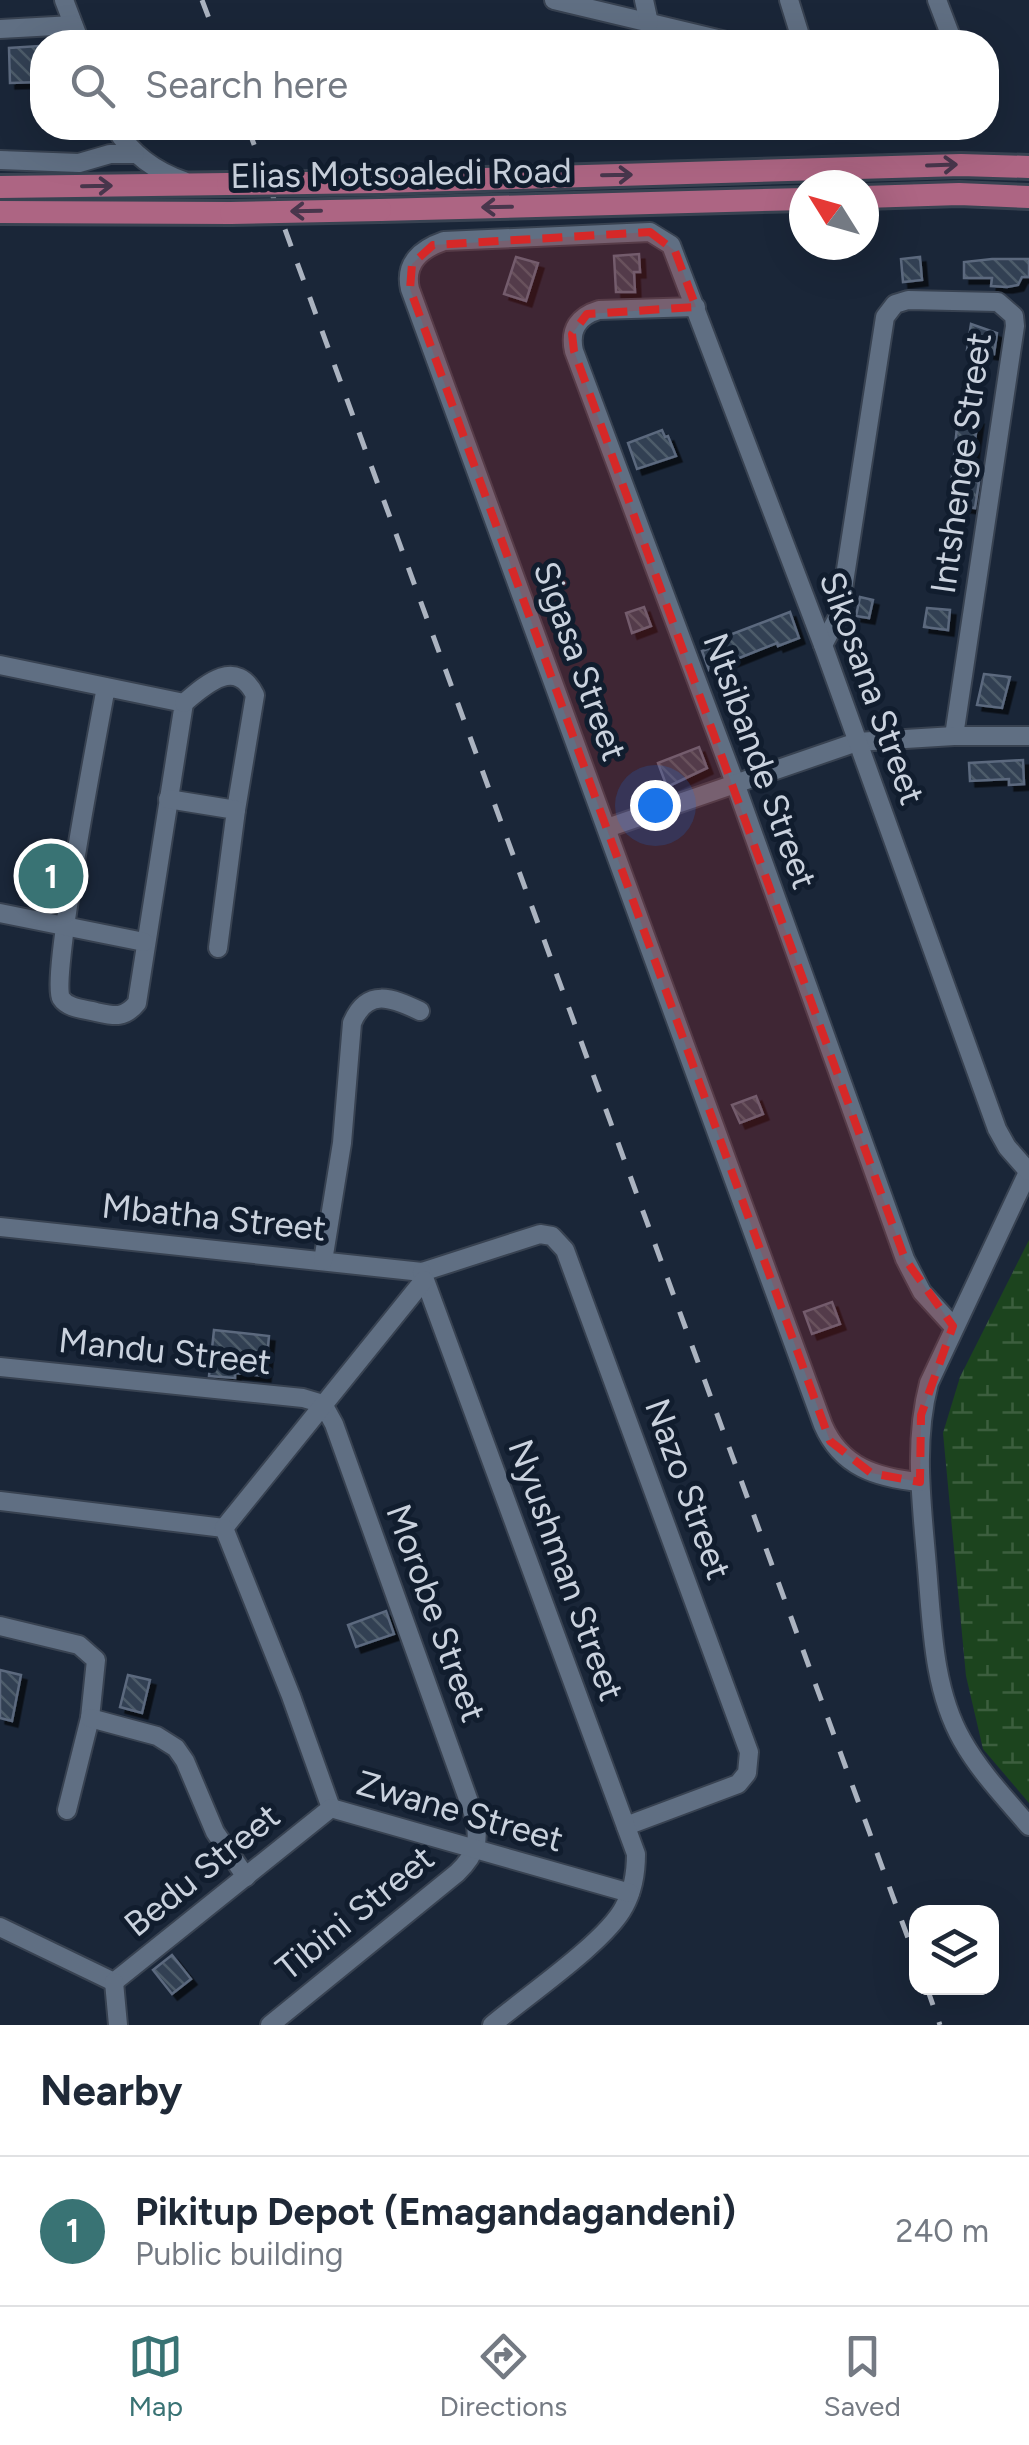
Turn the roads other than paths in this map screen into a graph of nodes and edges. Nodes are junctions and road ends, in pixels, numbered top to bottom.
1 (64, 0) edge
2 (554, 0) edge
3 (644, 0) edge
4 (789, 0) edge
5 (938, 0) edge
6 (650, 24) junction
7 (0, 29) edge
8 (75, 30) edge
9 (677, 30) edge
10 (798, 30) edge
11 (949, 30) edge
12 (30, 31) edge
13 (103, 140) edge
14 (124, 140) edge
15 (135, 154) junction
16 (98, 156) junction
17 (0, 160) edge
18 (1029, 167) edge
19 (196, 184) junction
20 (0, 187) edge
21 (879, 197) edge
22 (1029, 197) edge
23 (789, 199) edge
24 (0, 214) edge
25 (650, 232) joint
26 (696, 307) junction
27 (823, 646) junction
28 (0, 665) edge
29 (106, 686) junction
30 (184, 703) junction
31 (954, 736) junction
32 (1029, 736) edge
33 (857, 742) junction
34 (735, 782) junction
35 (168, 798) junction
36 (236, 810) junction
37 (607, 828) junction
38 (0, 913) edge
39 (65, 927) junction
40 (144, 942) junction
41 (218, 948) dead end
42 (420, 1011) dead end
43 (1029, 1171) edge
44 (0, 1226) edge
45 (323, 1261) junction
46 (423, 1276) junction
47 (953, 1326) junction
48 (0, 1366) edge
49 (322, 1404) junction
50 (920, 1482) junction
51 (2, 1501) edge
52 (0, 1521) edge
53 (224, 1528) junction
54 (0, 1626) edge
55 (90, 1718) junction
56 (331, 1808) junction
57 (67, 1810) dead end
58 (626, 1826) junction
59 (1029, 1826) edge
60 (477, 1848) junction
61 (246, 1876) junction
62 (630, 1893) junction
63 (0, 1927) edge
64 (114, 1982) junction
65 (118, 2025) edge
66 (270, 2025) edge
67 (492, 2025) edge

1 - 8 street
2 - 6 street
3 - 6 street
4 - 10 street
5 - 11 street
6 - 9 street
7 - 12 street
13 - 16 street
14 - 15 street
15 - 16 street
15 - 19 street
16 - 17 street
19 -> 18 main road, Elias Motsoaledi Road, bridge
20 -> 19 main road, Elias Motsoaledi Road
21 - 22 main road
23 -> 24 main road, Elias Motsoaledi Road, bridge
25 - 26 street, Sikosana Street
25 - 37 street, Sigasa Street
26 - 27 street, Sikosana Street
26 - 34 street, Ntsibande Street
27 - 31 street, Intshenge Street
27 - 33 street, Sikosana Street
28 - 29 street
29 - 30 street
29 - 39 street
30 - 35 street
30 - 36 street
31 - 32 street
31 - 33 street
33 - 34 street
33 - 43 street, Sikosana Street
34 - 37 street
34 - 47 street, Ntsibande Street
35 - 36 street
35 - 40 street
36 - 41 street
37 - 50 street, Sigasa Street
38 - 39 street
39 - 40 street
39 - 40 street
42 - 45 street
43 - 47 street
44 - 45 street, Mbatha Street
45 - 46 street, Mbatha Street
46 - 49 street
46 - 58 street, Nyushman Street
46 - 58 street, Nazo Street
47 - 50 street
48 - 49 street, Mandu Street
49 - 53 street
49 - 60 street, Morobe Street
50 - 59 street
51 - 52 street
51 - 53 street
53 - 56 street, Zwane Street
54 - 55 street
55 - 57 street
55 - 61 street
56 - 60 street, Zwane Street
56 - 61 street, Bedu Street
58 - 62 street, Nyushman Street
60 - 62 street, Zwane Street
60 - 66 street, Tibini Street
61 - 64 street, Bedu Street
62 - 67 street
63 - 64 street
64 - 65 street

